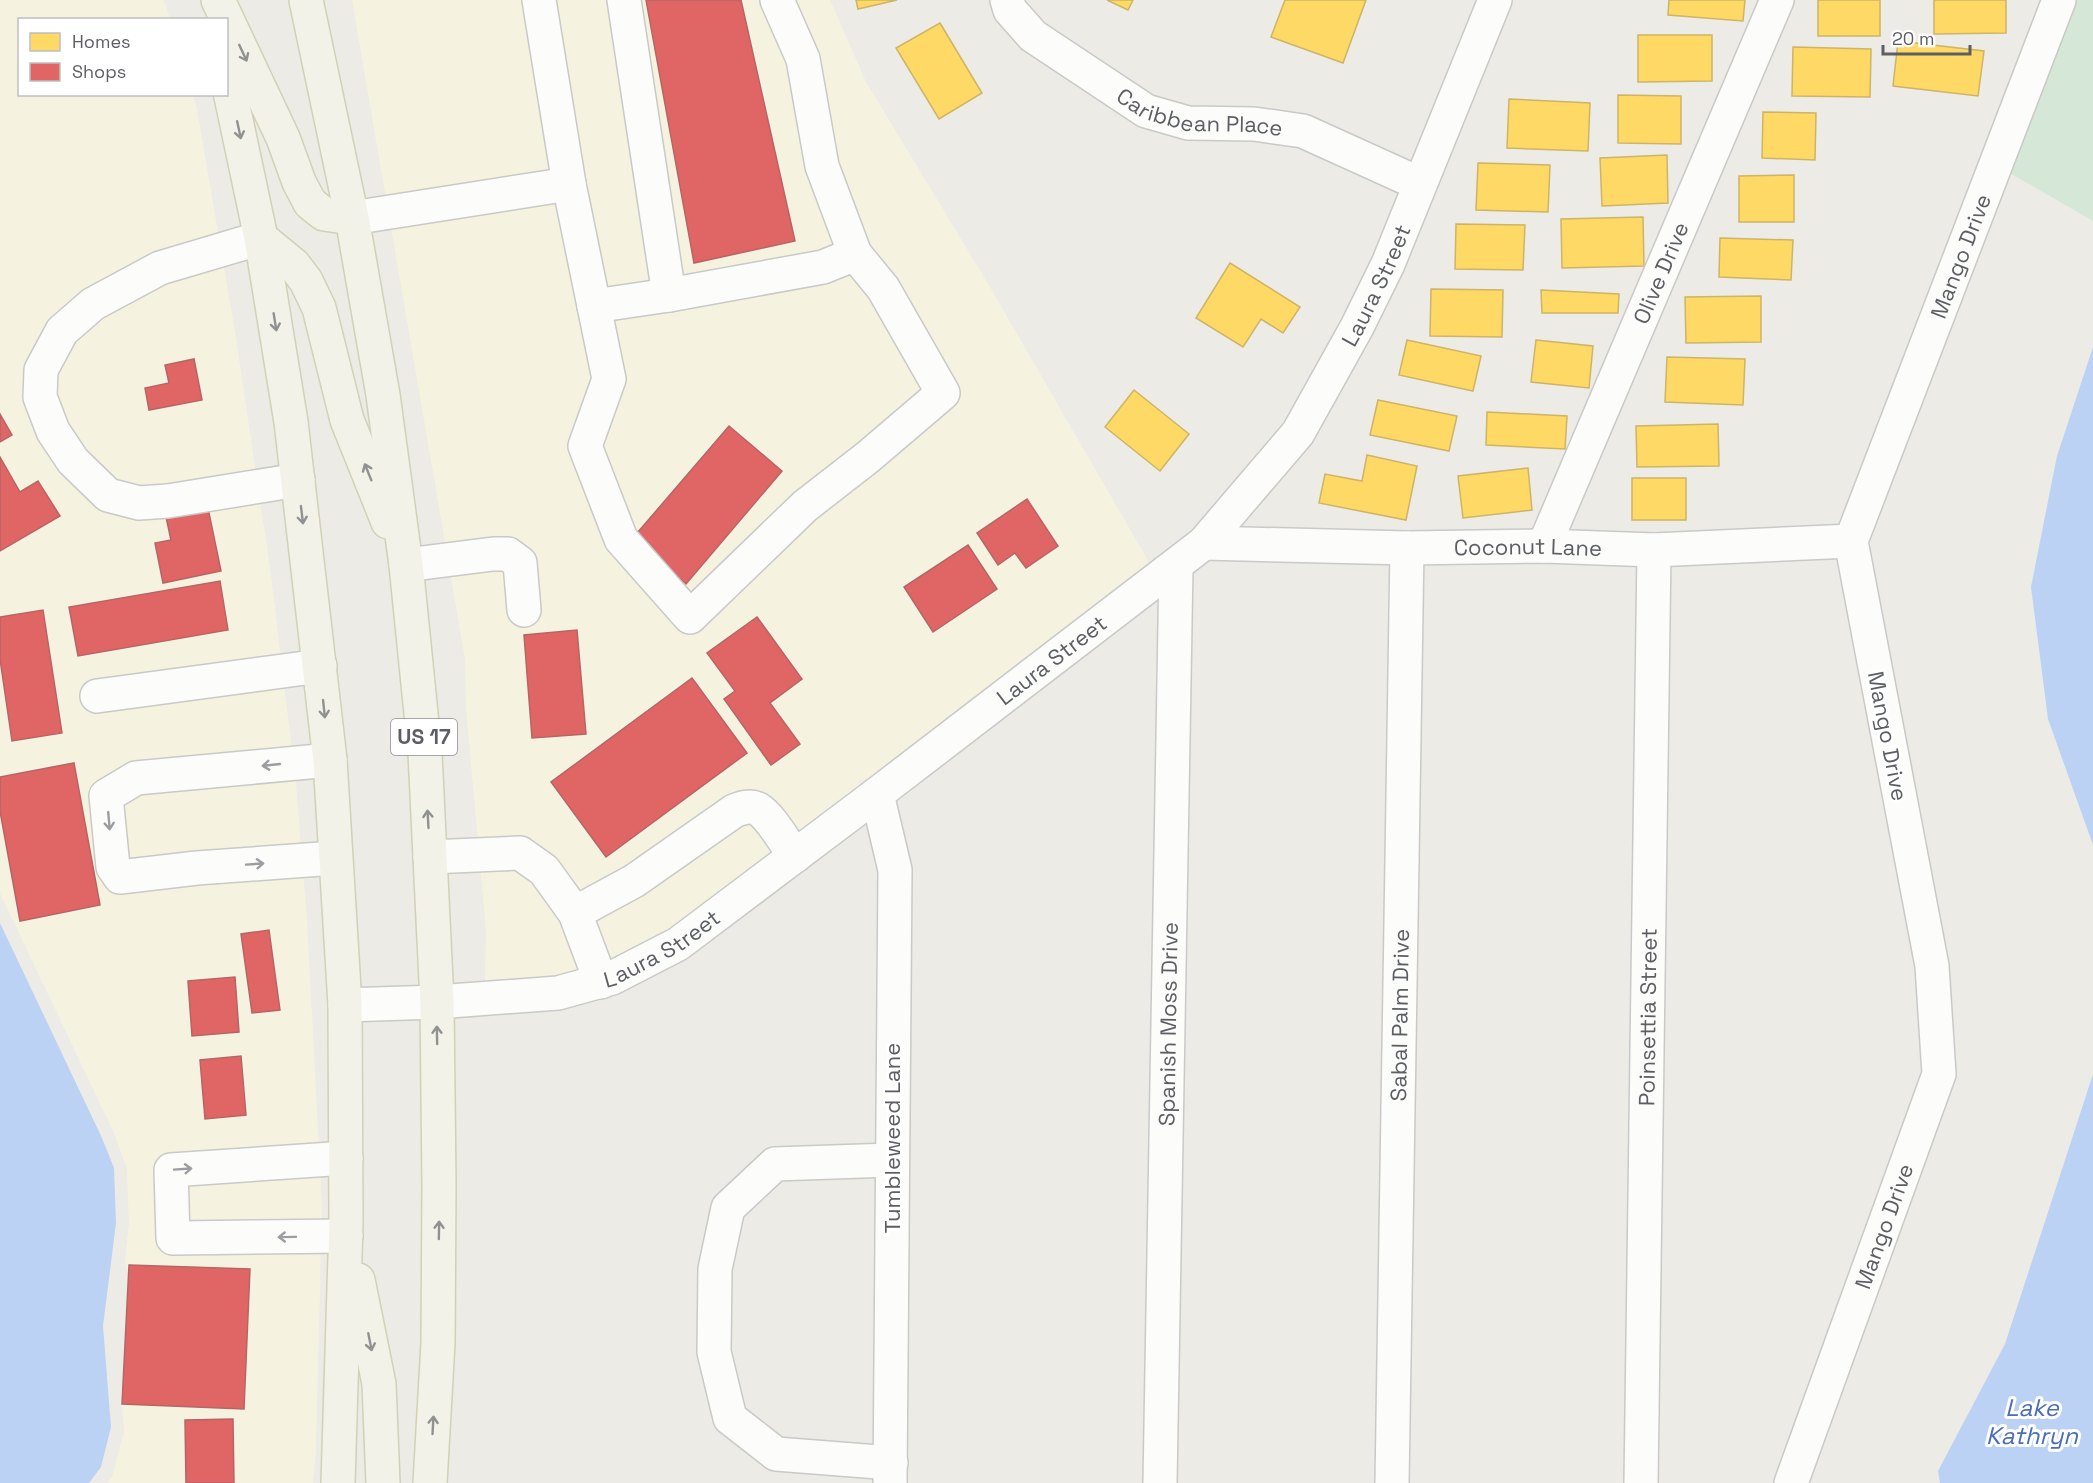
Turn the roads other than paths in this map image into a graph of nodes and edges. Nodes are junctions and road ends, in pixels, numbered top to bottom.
1 (210, 0) edge
2 (218, 0) edge
3 (306, 0) edge
4 (540, 0) edge
5 (624, 0) edge
6 (777, 0) edge
7 (1007, 0) edge
8 (1496, 0) edge
9 (1777, 0) edge
10 (2059, 0) edge
11 (214, 18) edge
12 (226, 18) edge
13 (228, 21) edge
14 (228, 82) edge
15 (569, 184) junction
16 (1420, 184) junction
17 (352, 218) junction
18 (261, 238) junction
19 (855, 254) junction
20 (669, 295) junction
21 (594, 306) junction
22 (298, 480) junction
23 (1851, 541) junction
24 (1204, 543) junction
25 (1544, 546) junction
26 (1407, 548) junction
27 (1654, 550) junction
28 (406, 565) junction
29 (1176, 566) junction
30 (524, 610) dead end
31 (320, 666) junction
32 (97, 696) dead end
33 (330, 760) junction
34 (877, 795) junction
35 (795, 856) junction
36 (430, 857) junction
37 (335, 858) junction
38 (575, 913) junction
39 (601, 982) junction
40 (436, 1002) junction
41 (345, 1005) junction
42 (345, 1158) junction
43 (891, 1160) junction
44 (346, 1229) junction
45 (890, 1473) edge
46 (338, 1483) edge
47 (383, 1483) edge
48 (430, 1483) edge
49 (1160, 1483) edge
50 (1392, 1483) edge
51 (1641, 1483) edge
52 (1791, 1483) edge

1 - 11 main road
2 -> 12 main road
3 - 17 main road, US 17
4 - 15 street
5 - 20 street
6 - 19 street
7 - 16 street, Caribbean Place
8 - 16 street, Laura Street
9 - 25 street, Olive Drive
10 - 23 street, Mango Drive
13 -> 17 main road
14 -> 18 main road
15 - 17 street
15 - 21 street
16 - 24 street, Laura Street
17 - 28 main road, US 17
18 -> 22 main road
18 - 22 street
28 -> 18 main road
19 - 20 street
19 - 21 street
20 - 21 street
22 -> 31 main road
23 - 27 street, Coconut Lane
23 - 52 street, Mango Drive
24 - 26 street, Coconut Lane
24 - 29 street, Laura Street
25 - 26 street, Coconut Lane
25 - 27 street, Coconut Lane
26 - 50 street, Sabal Palm Drive
27 - 51 street, Poinsettia Street
28 - 30 street
36 -> 28 main road, US 17
29 - 34 street, Laura Street
29 - 49 street, Spanish Moss Drive
31 - 32 street
31 -> 33 main road
33 - 37 main road
33 -> 37 street
34 - 35 street, Laura Street
34 - 43 street, Tumbleweed Lane
35 - 38 street
35 - 39 street, Laura Street
36 - 38 street
36 - 40 main road, US 17
37 - 41 main road
38 - 39 street
39 - 40 street, Laura Street
40 - 41 street, Laura Street
48 -> 40 main road, US 17
41 - 42 main road
42 - 44 main road
44 -> 42 street
43 - 45 street, Tumbleweed Lane
43 - 45 street
44 - 46 main road
44 -> 47 main road

